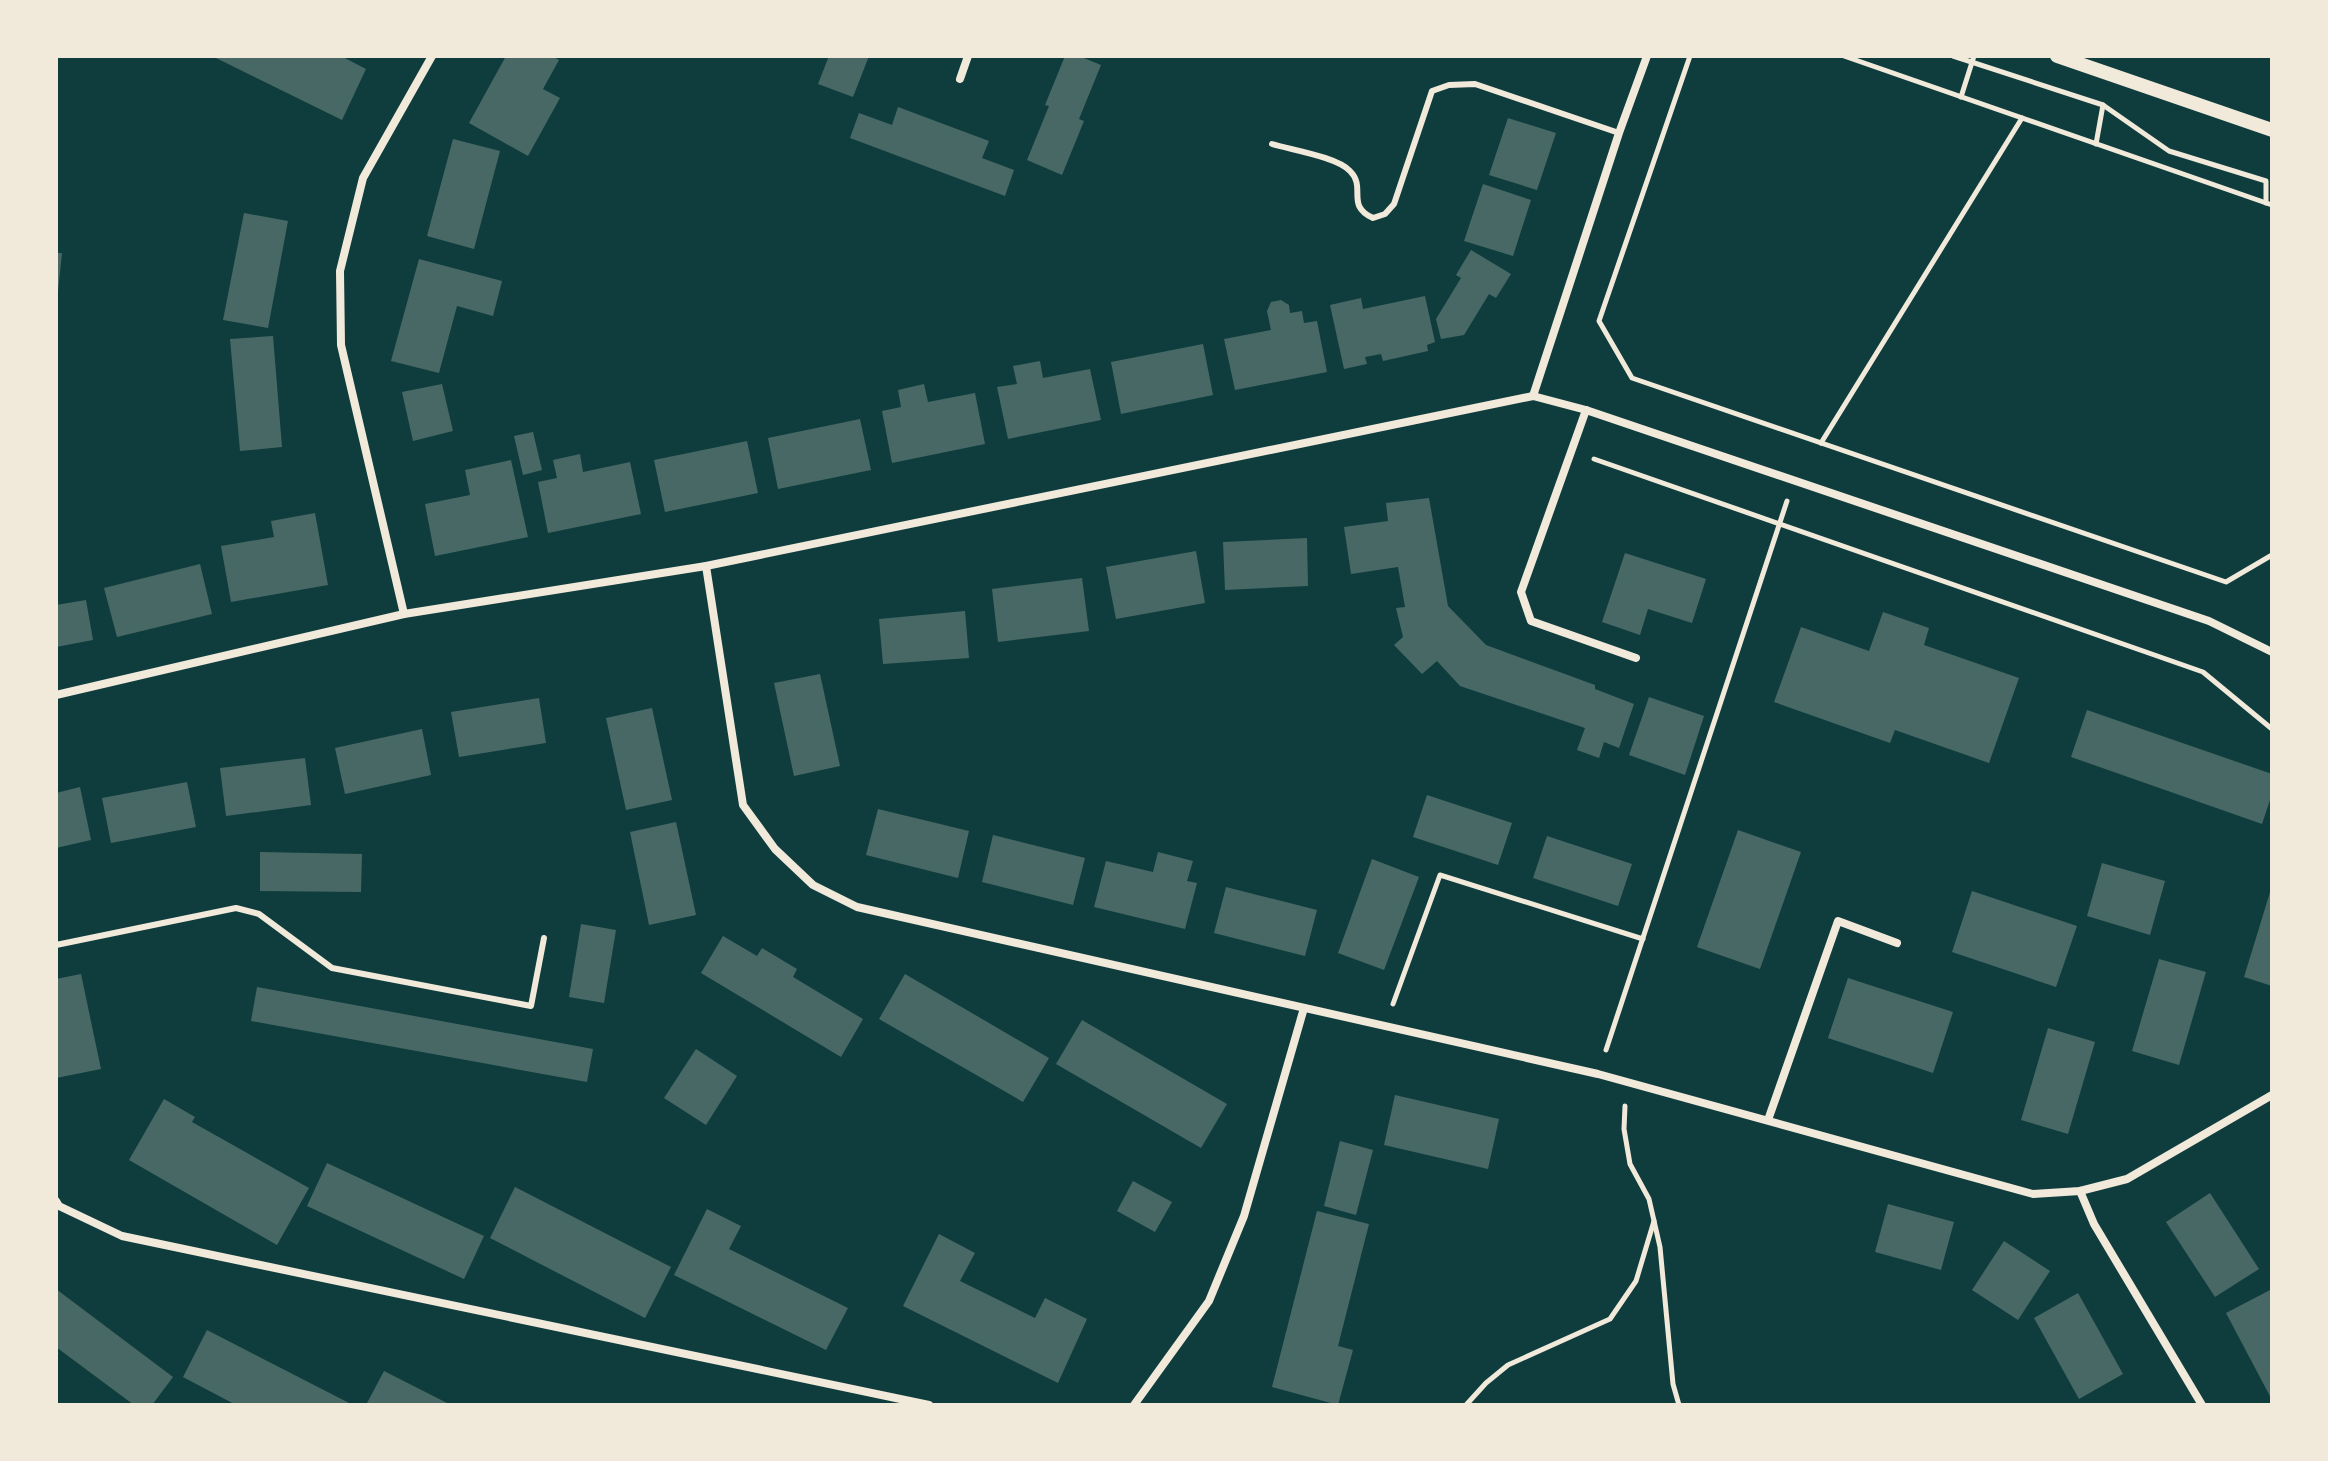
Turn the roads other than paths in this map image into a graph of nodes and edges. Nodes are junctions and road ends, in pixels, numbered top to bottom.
1 (432, 56) edge
2 (968, 56) edge
3 (1647, 56) edge
4 (2057, 56) edge
5 (2079, 60) edge
6 (960, 79) dead end
7 (2272, 130) edge
8 (1619, 133) junction
9 (1272, 144) dead end
10 (1533, 396) junction
11 (1586, 410) junction
12 (706, 566) junction
13 (404, 614) junction
14 (2272, 652) edge
15 (1636, 658) dead end
16 (56, 695) edge
17 (544, 938) dead end
18 (1897, 943) dead end
19 (56, 945) edge
20 (1304, 1008) junction
21 (2272, 1095) edge
22 (1768, 1120) junction
23 (2080, 1191) junction
24 (56, 1201) edge
25 (929, 1405) edge
26 (1134, 1405) edge
27 (2202, 1405) edge

1 - 13 street
2 - 6 street
3 - 8 street
4 - 5 street
5 - 7 street
8 - 9 lane
8 - 10 street
10 - 11 street
10 - 12 street
11 - 14 street
11 - 15 street
12 - 13 street
12 - 20 street
13 - 16 street
17 - 19 lane
18 - 22 street
20 - 22 street
20 - 26 street
21 - 23 street
22 - 23 street
23 - 27 street
24 - 25 street

